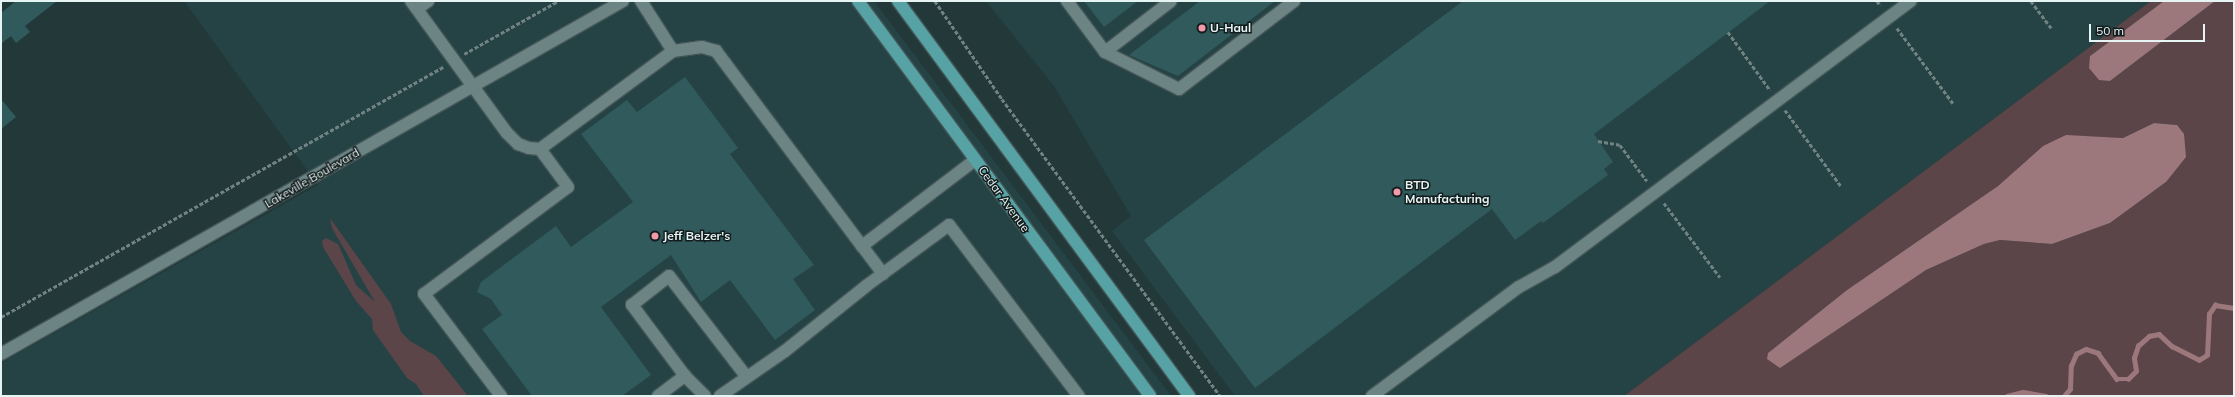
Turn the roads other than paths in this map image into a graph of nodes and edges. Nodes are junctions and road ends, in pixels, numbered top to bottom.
1 (428, 1) edge
2 (622, 1) edge
3 (642, 1) edge
4 (858, 1) edge
5 (898, 1) edge
6 (1067, 1) edge
7 (1171, 1) edge
8 (1294, 1) edge
9 (1910, 1) edge
10 (414, 5) edge
11 (673, 51) junction
12 (1105, 52) junction
13 (473, 86) junction
14 (540, 150) junction
15 (975, 160) junction
16 (862, 246) junction
17 (883, 274) junction
18 (1, 354) edge
19 (685, 376) junction
20 (746, 376) junction
21 (501, 396) edge
22 (658, 396) edge
23 (705, 396) edge
24 (720, 396) edge
25 (1079, 396) edge
26 (1150, 396) edge
27 (1189, 396) edge
28 (1372, 396) edge

1 - 10 street
2 - 13 street, Lakeville Boulevard
3 - 11 street
4 - 15 main road, Cedar Avenue
5 - 27 main road
6 - 12 street
7 - 12 street
8 - 12 street
9 - 28 street
10 - 13 street
11 - 14 street
11 - 16 street
13 - 14 street
13 - 18 street, Lakeville Boulevard
14 - 21 street
15 - 16 street
15 - 26 main road, Cedar Avenue
16 - 17 street
17 - 20 street
17 - 25 street
19 - 20 street
19 - 22 street
19 - 23 street
20 - 24 street

